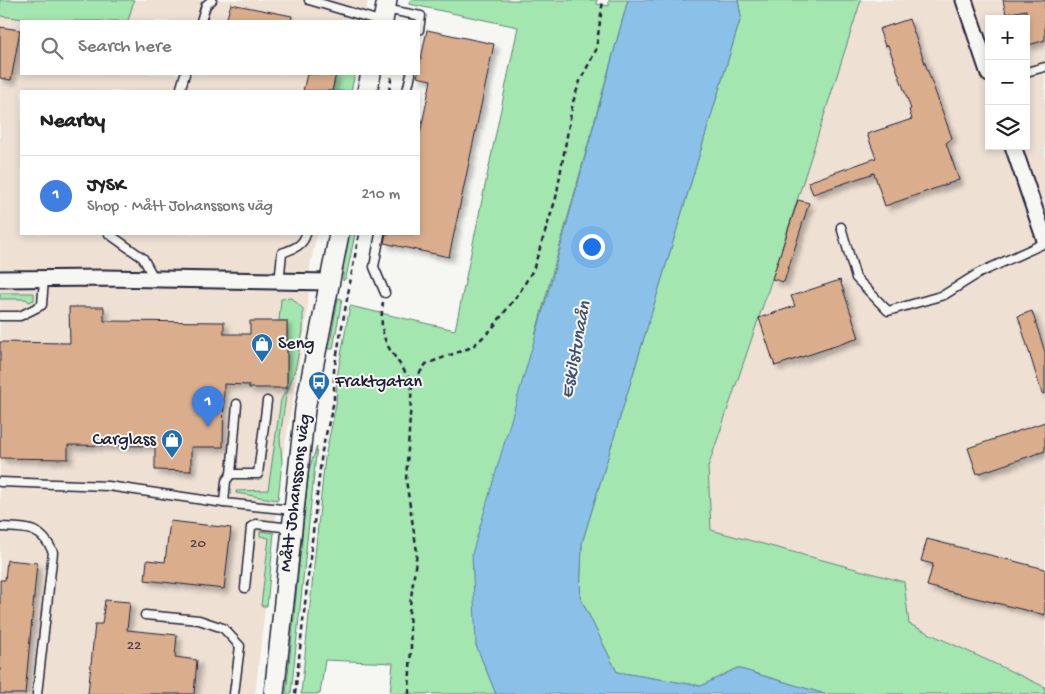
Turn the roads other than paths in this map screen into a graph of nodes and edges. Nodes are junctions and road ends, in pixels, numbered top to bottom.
1 (212, 0) edge
2 (309, 0) edge
3 (964, 0) edge
4 (384, 13) edge
5 (201, 20) edge
6 (420, 23) edge
7 (985, 62) edge
8 (1045, 67) edge
9 (1030, 71) edge
10 (185, 75) edge
11 (371, 75) edge
12 (411, 75) edge
13 (180, 90) edge
14 (367, 90) edge
15 (407, 90) edge
16 (1015, 150) edge
17 (1040, 213) edge
18 (841, 227) dead end
19 (110, 235) edge
20 (306, 235) edge
21 (339, 235) edge
22 (380, 235) edge
23 (1045, 242) edge
24 (44, 279) junction
25 (0, 280) edge
26 (156, 280) junction
27 (280, 282) junction
28 (329, 282) junction
29 (385, 293) road end
30 (0, 316) edge
31 (267, 401) dead end
32 (237, 404) dead end
33 (231, 474) junction
34 (0, 482) edge
35 (224, 503) junction
36 (292, 519) junction
37 (0, 527) edge
38 (245, 588) dead end
39 (145, 614) dead end
40 (38, 694) edge
41 (234, 694) edge
42 (274, 694) edge

1 - 5 lane
2 - 4 lane
3 - 7 street
4 - 6 lane
8 - 9 lane
10 - 13 lane
11 - 14 street
12 - 15 lane
16 - 17 street
17 - 23 street
18 - 23 lane
19 - 26 lane
20 - 27 lane
21 - 28 street, Mått Johanssons väg
22 - 29 lane
24 - 25 street
24 - 26 street
24 - 30 lane
26 - 27 street
27 - 28 street
28 - 36 street, Mått Johanssons väg
31 - 33 lane
32 - 33 lane
33 - 35 lane
34 - 35 lane
35 - 36 lane
36 - 38 lane
36 - 42 street, Mått Johanssons väg
37 - 40 lane
39 - 41 lane

